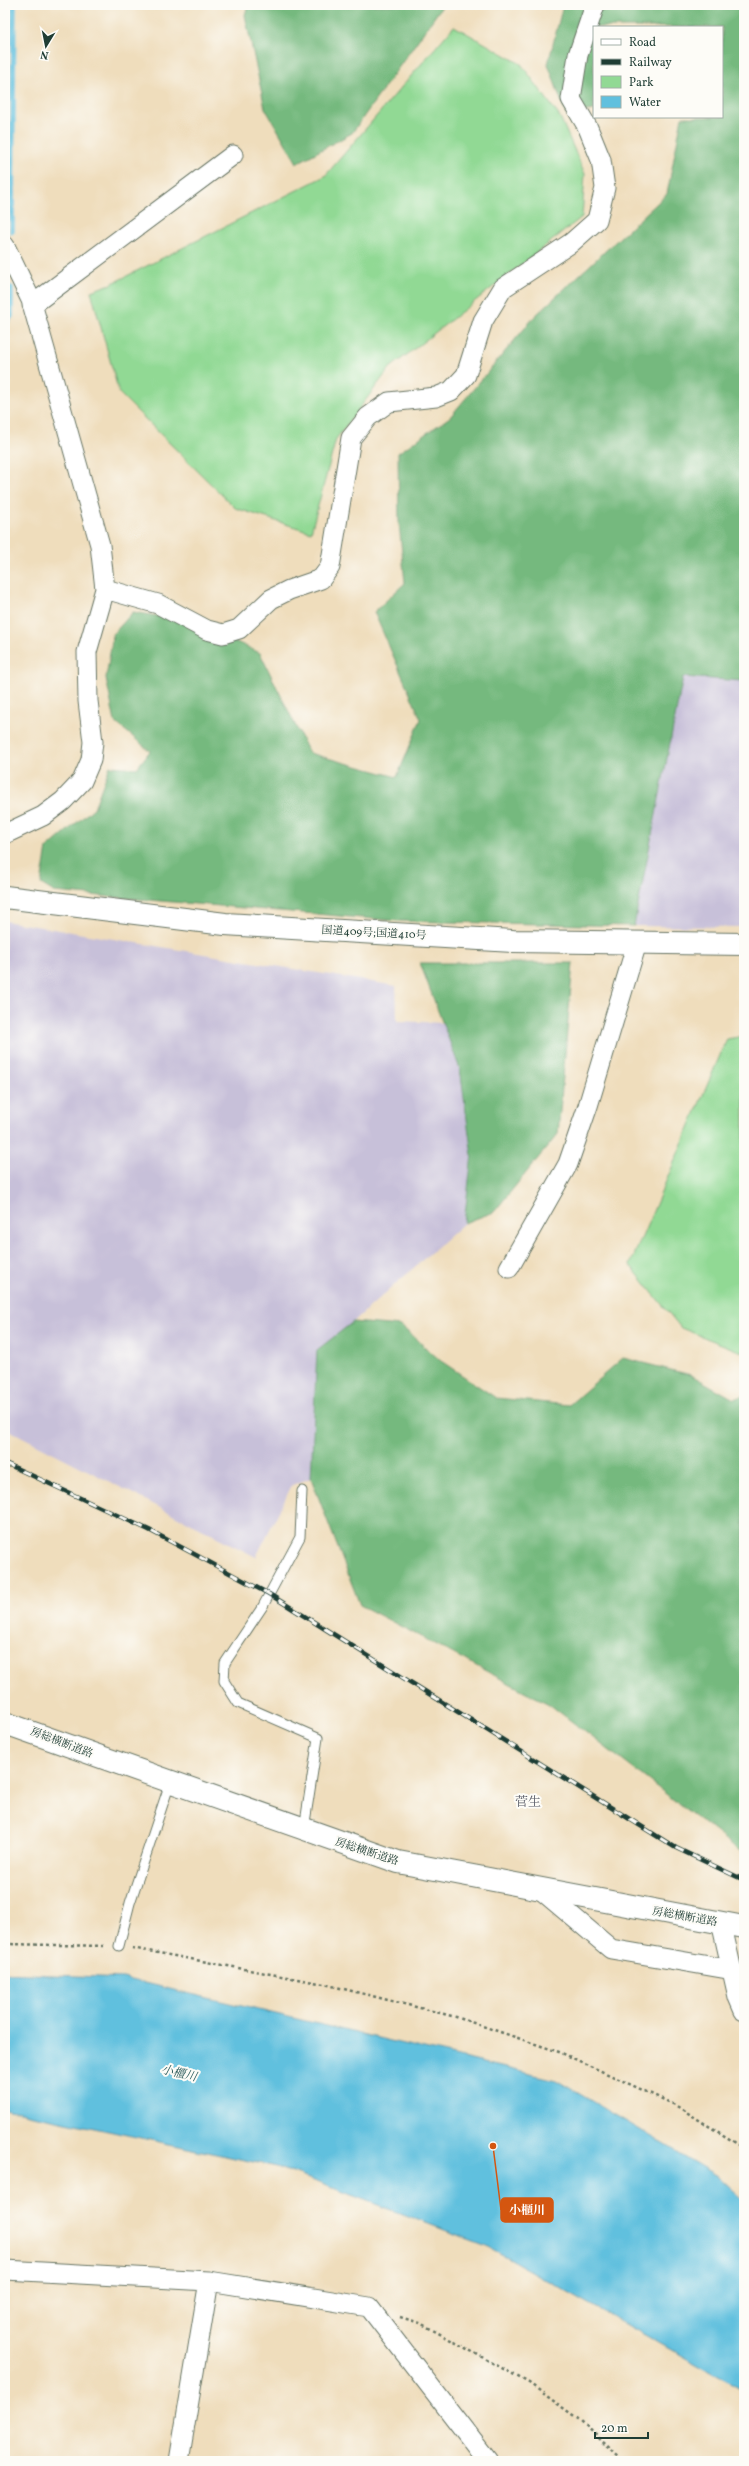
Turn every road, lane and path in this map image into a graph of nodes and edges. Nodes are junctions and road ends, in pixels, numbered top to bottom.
1 (595, 5) edge
2 (233, 155) dead end
3 (5, 246) edge
4 (32, 305) junction
5 (105, 589) junction
6 (5, 834) edge
7 (5, 897) edge
8 (637, 943) junction
9 (744, 944) edge
10 (509, 1268) dead end
11 (302, 1491) dead end
12 (5, 1723) edge
13 (170, 1783) junction
14 (304, 1829) junction
15 (540, 1889) junction
16 (721, 1922) junction
17 (744, 1926) edge
18 (5, 1944) edge
19 (119, 1946) junction
20 (733, 1970) junction
21 (744, 2011) edge
22 (744, 2148) edge
23 (5, 2270) edge
24 (209, 2281) junction
25 (398, 2316) dead end
26 (179, 2461) edge
27 (488, 2461) edge
28 (623, 2461) edge

1 - 5 street
2 - 4 street
3 - 4 street
4 - 5 street
5 - 6 street
7 - 8 main road, 国道409号;国道410号
8 - 9 main road, 国道409号;国道410号
8 - 10 street
11 - 14 lane
12 - 13 main road, 房総横断道路
13 - 14 main road, 房総横断道路
13 - 19 lane
14 - 15 main road, 房総横断道路
15 - 16 main road, 房総横断道路
15 - 20 street
16 - 17 main road, 房総横断道路
16 - 20 street
18 - 19 path
19 - 22 path
20 - 21 street
23 - 24 street
24 - 26 street
24 - 27 street
25 - 28 path

